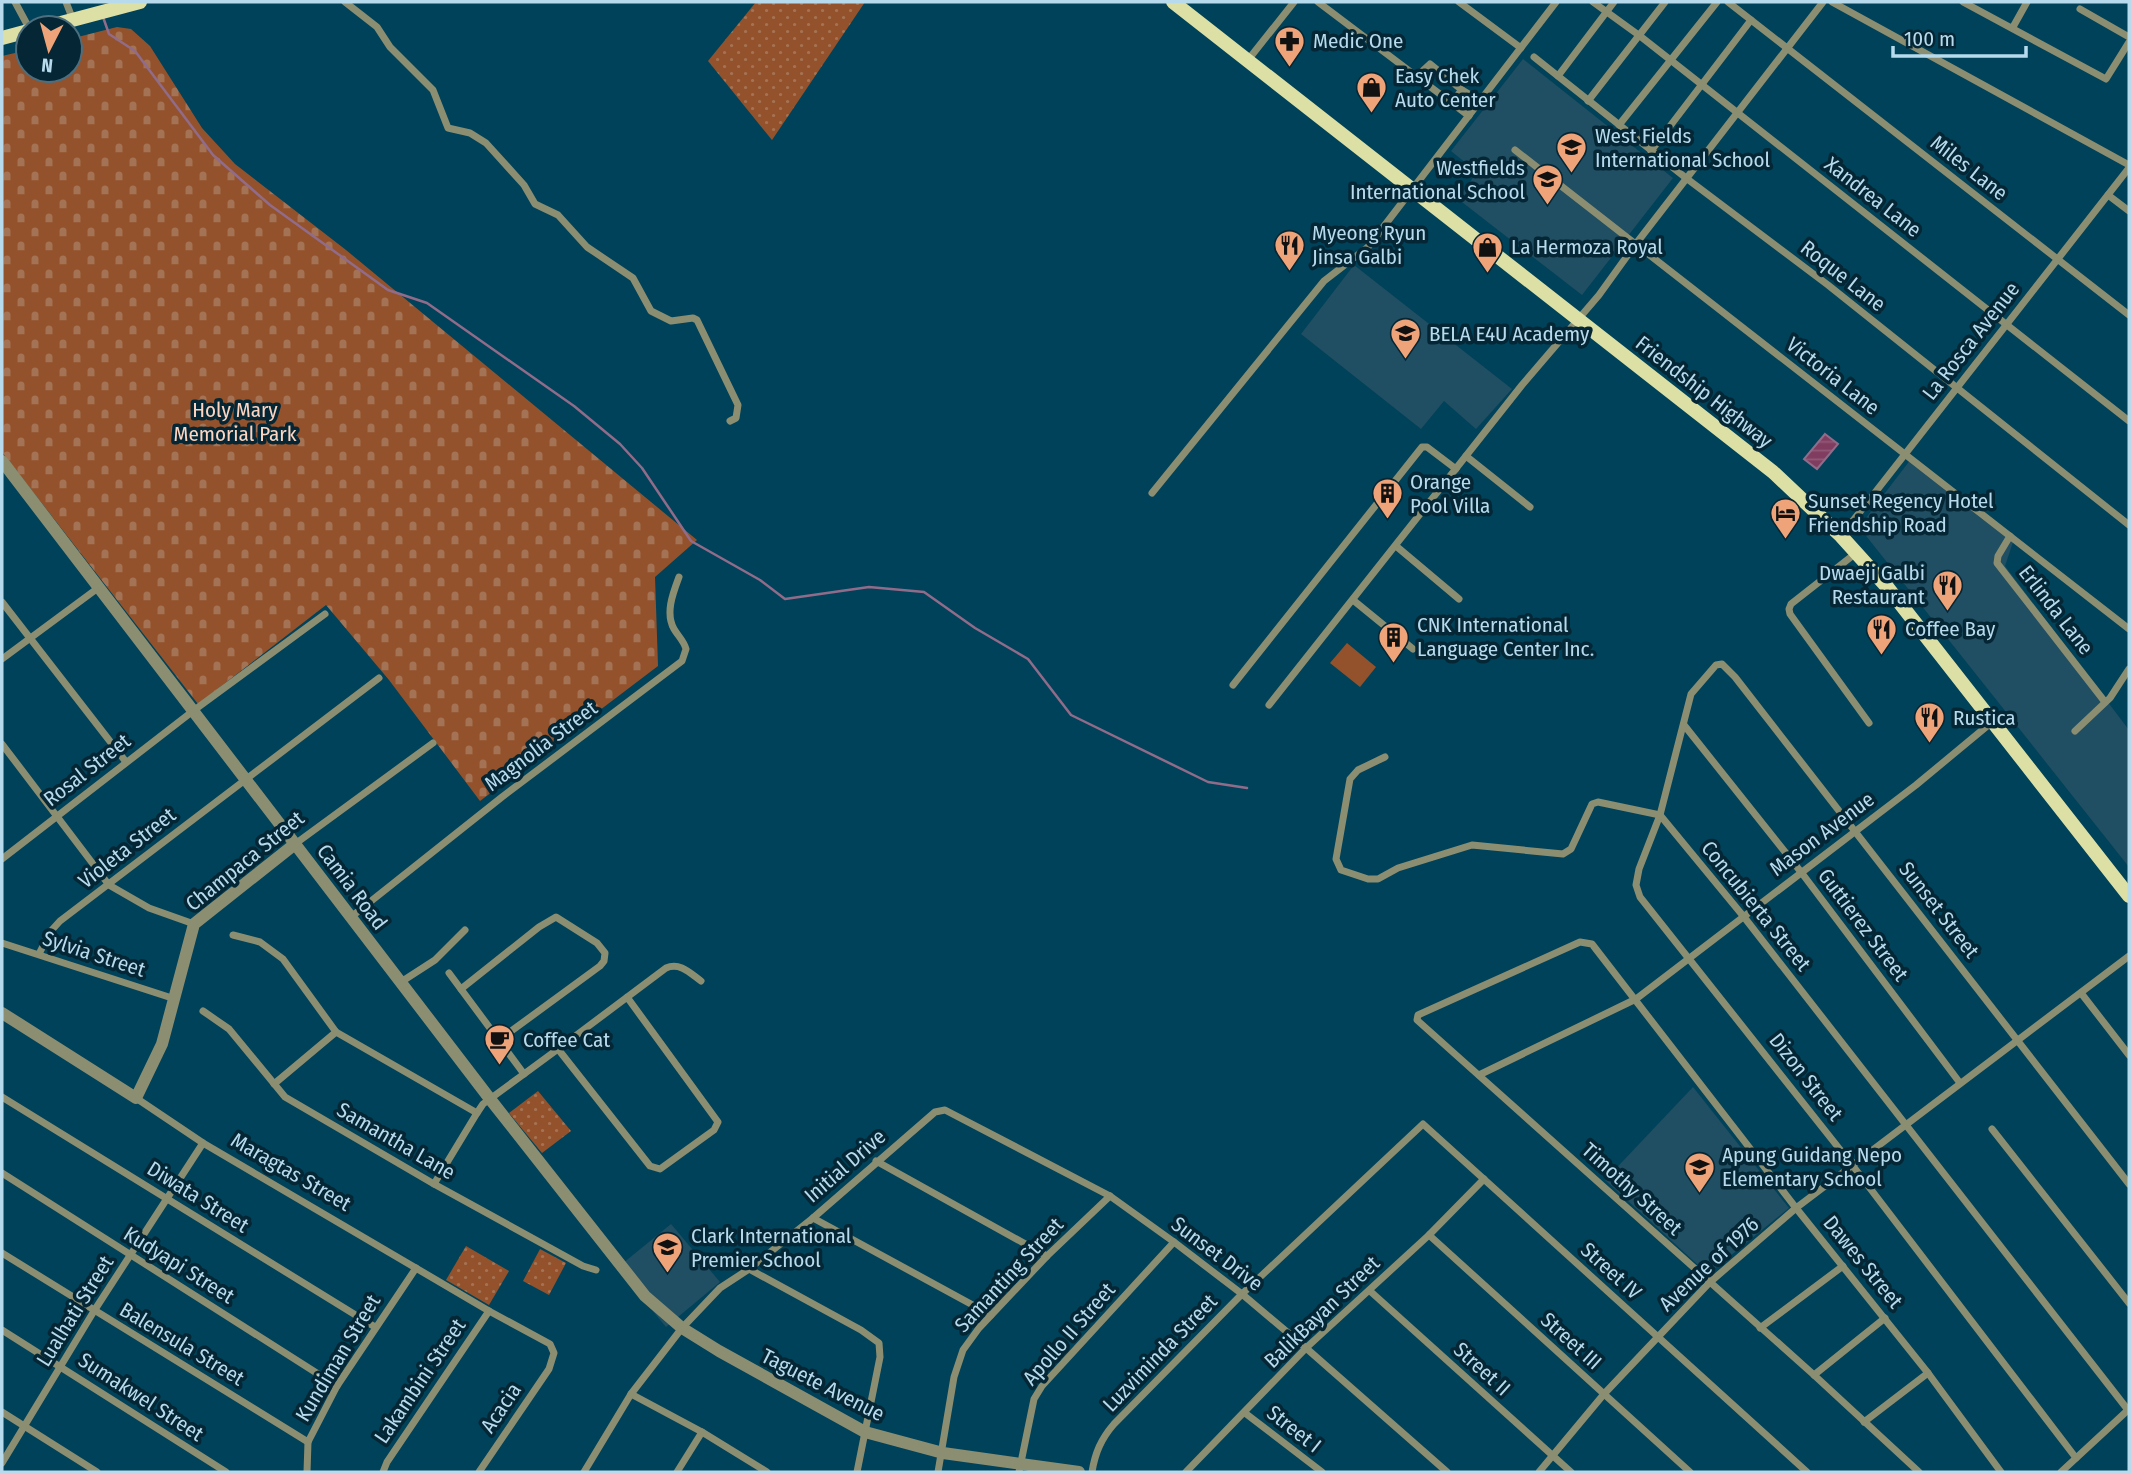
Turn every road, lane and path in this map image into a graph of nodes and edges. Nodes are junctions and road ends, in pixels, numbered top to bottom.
1 (136, 2) edge
2 (345, 2) edge
3 (1172, 2) edge
4 (1294, 2) edge
5 (1318, 2) edge
6 (1459, 2) edge
7 (1556, 2) edge
8 (1593, 2) edge
9 (1614, 2) edge
10 (1665, 2) edge
11 (1717, 2) edge
12 (1728, 2) edge
13 (1823, 2) edge
14 (1832, 2) edge
15 (1963, 2) edge
16 (2027, 2) edge
17 (2080, 9) dead end
18 (1606, 12) junction
19 (84, 17) edge
20 (1751, 20) junction
21 (2012, 27) junction
22 (1640, 36) junction
23 (2129, 40) edge
24 (1786, 47) junction
25 (1521, 48) junction
26 (1534, 57) dead end
27 (1248, 60) junction
28 (1671, 60) junction
29 (1417, 76) junction
30 (1558, 76) junction
31 (1702, 85) junction
32 (1462, 90) junction
33 (1452, 101) junction
34 (1481, 101) junction
35 (1588, 101) junction
36 (1737, 112) junction
37 (1469, 116) junction
38 (1619, 125) junction
39 (1514, 150) dead end
40 (1651, 151) junction
41 (2129, 167) edge
42 (1686, 178) junction
43 (1412, 188) junction
44 (2108, 195) junction
45 (2129, 211) edge
46 (1634, 245) junction
47 (2058, 259) junction
48 (2129, 315) edge
49 (1578, 320) junction
50 (2006, 325) junction
51 (1956, 389) junction
52 (730, 421) dead end
53 (2129, 421) edge
54 (1905, 454) junction
55 (1466, 456) junction
56 (3, 465) edge
57 (1456, 469) junction
58 (1152, 493) dead end
59 (1530, 507) dead end
60 (2129, 525) edge
61 (1841, 536) junction
62 (2010, 536) junction
63 (1396, 546) junction
64 (1856, 553) junction
65 (679, 577) dead end
66 (98, 588) junction
67 (1459, 599) dead end
68 (1353, 600) junction
69 (2, 602) edge
70 (326, 614) dead end
71 (2129, 629) edge
72 (29, 639) junction
73 (1413, 649) dead end
74 (2, 659) edge
75 (2129, 669) edge
76 (379, 678) dead end
77 (1233, 685) dead end
78 (2105, 702) junction
79 (1269, 705) dead end
80 (193, 710) junction
81 (1994, 721) junction
82 (1869, 723) dead end
83 (1684, 724) junction
84 (2075, 731) dead end
85 (433, 743) dead end
86 (2, 744) edge
87 (1385, 758) dead end
88 (126, 762) junction
89 (246, 778) junction
90 (57, 815) junction
91 (1660, 815) junction
92 (1855, 830) junction
93 (295, 844) junction
94 (2, 859) edge
95 (1801, 872) junction
96 (109, 885) junction
97 (2129, 896) edge
98 (351, 917) junction
99 (1744, 917) junction
100 (194, 924) junction
101 (465, 930) dead end
102 (233, 934) dead end
103 (2, 943) edge
104 (39, 954) junction
105 (2129, 956) edge
106 (1689, 957) junction
107 (449, 973) dead end
108 (701, 981) dead end
109 (401, 982) junction
110 (461, 989) junction
111 (2081, 993) junction
112 (628, 997) junction
113 (175, 999) junction
114 (1636, 999) junction
115 (203, 1011) dead end
116 (2, 1013) edge
117 (1418, 1016) joint
118 (336, 1032) junction
119 (499, 1040) junction
120 (2018, 1041) junction
121 (558, 1049) junction
122 (2129, 1055) edge
123 (524, 1074) junction
124 (1479, 1075) junction
125 (1960, 1083) junction
126 (274, 1084) junction
127 (2, 1097) edge
128 (136, 1098) junction
129 (490, 1099) junction
130 (935, 1112) joint
131 (477, 1113) junction
132 (1423, 1124) joint
133 (1907, 1125) junction
134 (1992, 1129) dead end
135 (203, 1143) junction
136 (876, 1161) junction
137 (1853, 1166) junction
138 (2, 1173) edge
139 (1484, 1179) junction
140 (434, 1184) junction
141 (2129, 1184) edge
142 (1110, 1196) junction
143 (168, 1199) junction
144 (1796, 1208) junction
145 (813, 1218) junction
146 (1429, 1235) junction
147 (1174, 1242) junction
148 (2, 1253) edge
149 (130, 1255) junction
150 (1047, 1256) junction
151 (1843, 1266) junction
152 (416, 1268) junction
153 (749, 1269) junction
154 (596, 1270) dead end
155 (1709, 1283) junction
156 (1370, 1291) junction
157 (1242, 1294) junction
158 (2129, 1303) edge
159 (94, 1311) junction
160 (489, 1311) junction
161 (991, 1315) junction
162 (1885, 1318) junction
163 (375, 1327) junction
164 (682, 1328) junction
165 (1760, 1328) junction
166 (2, 1330) edge
167 (1658, 1337) junction
168 (1306, 1348) junction
169 (552, 1363) joint
170 (62, 1367) junction
171 (1928, 1373) junction
172 (1814, 1375) junction
173 (337, 1386) junction
174 (631, 1394) junction
175 (1604, 1394) junction
176 (2129, 1409) edge
177 (2, 1412) edge
178 (1245, 1413) junction
179 (1864, 1422) junction
180 (25, 1426) junction
181 (702, 1432) junction
182 (865, 1432) junction
183 (308, 1442) junction
184 (943, 1453) junction
185 (1553, 1457) junction
186 (2076, 1458) junction
187 (2, 1463) edge
188 (1020, 1469) edge
189 (97, 1472) edge
190 (226, 1472) edge
191 (307, 1472) edge
192 (383, 1472) edge
193 (478, 1472) edge
194 (584, 1472) edge
195 (677, 1472) edge
196 (767, 1472) edge
197 (857, 1472) edge
198 (938, 1472) edge
199 (1079, 1472) edge
200 (1092, 1472) edge
201 (1186, 1472) edge
202 (1322, 1472) edge
203 (1447, 1472) edge
204 (1539, 1472) edge
205 (1571, 1472) edge
206 (1690, 1472) edge
207 (1807, 1472) edge
208 (1919, 1472) edge
209 (2001, 1472) edge
210 (2061, 1472) edge

1 - 19 main road
2 - 52 street
3 - 27 main road, Friendship Highway
4 - 27 street
5 - 29 street
6 - 25 street
7 - 25 street
8 - 18 street, Xandrea Lane
9 - 18 street
10 - 22 street
11 - 28 street
12 - 20 street, Miles Lane
13 - 24 street
14 - 41 street
15 - 21 street
16 - 21 street
17 - 23 street
18 - 22 street, Xandrea Lane
18 - 30 street
20 - 24 street, Miles Lane
20 - 31 street
21 - 23 street
22 - 28 street, Xandrea Lane
22 - 35 street
24 - 36 street
24 - 47 street, Miles Lane
25 - 34 street
26 - 30 street, Roque Lane
27 - 43 main road, Friendship Highway
28 - 31 street, Xandrea Lane
28 - 38 street
29 - 32 street
29 - 33 street
30 - 35 street, Roque Lane
31 - 36 street, Xandrea Lane
31 - 40 street
32 - 33 street
32 - 34 street
33 - 37 street
34 - 37 street
35 - 38 street, Roque Lane
36 - 42 street
36 - 50 street, Xandrea Lane
37 - 43 street
38 - 40 street, Roque Lane
39 - 46 street, Victoria Lane
40 - 42 street, Roque Lane
41 - 44 street, La Rosca Avenue
42 - 46 street
42 - 51 street, Roque Lane
43 - 49 main road, Friendship Highway
43 - 58 street
44 - 45 street
44 - 47 street, La Rosca Avenue
46 - 49 street
46 - 54 street, Victoria Lane
47 - 48 street, Miles Lane
47 - 50 street, La Rosca Avenue
49 - 55 street
49 - 61 main road, Friendship Highway
50 - 51 street, La Rosca Avenue
50 - 53 street, Xandrea Lane
51 - 54 street, La Rosca Avenue
51 - 60 street, Roque Lane
54 - 61 street, La Rosca Avenue
54 - 62 street, Victoria Lane
55 - 57 street
55 - 59 street
56 - 66 street, Camia Road
57 - 63 street
57 - 77 street
61 - 64 main road, Friendship Highway
62 - 71 street, Victoria Lane
62 - 78 street, Erlinda Lane
63 - 67 street
63 - 68 street
64 - 81 main road, Friendship Highway
64 - 82 street
65 - 98 street, Magnolia Street
66 - 72 street
66 - 80 street, Camia Road
68 - 73 street
68 - 79 street
69 - 72 street
70 - 80 street, Rosal Street
72 - 74 street
72 - 88 street
75 - 78 street
76 - 89 street, Violeta Street
78 - 84 street
80 - 88 street, Rosal Street
80 - 89 street, Camia Road
81 - 92 street, Mason Avenue
81 - 97 main road, Friendship Highway
83 - 91 street
83 - 92 street, Sunset Street
83 - 95 street, Guttierez Street
85 - 93 street, Champaca Street
86 - 90 street
87 - 91 street
88 - 90 street, Rosal Street
89 - 93 street, Camia Road
89 - 96 street, Violeta Street
90 - 94 street, Rosal Street
90 - 96 street
91 - 99 street, Concubierta Street
91 - 106 street, Dizon Street
92 - 95 street, Mason Avenue
92 - 120 street, Sunset Street
93 - 98 street, Camia Road
93 - 100 street, Champaca Street
95 - 99 street, Mason Avenue
95 - 125 street, Guttierez Street
96 - 100 street
96 - 104 street, Violeta Street
98 - 109 street, Camia Road
99 - 106 street, Mason Avenue
99 - 133 street, Concubierta Street
100 - 113 street, Champaca Street
101 - 109 street
102 - 118 street
103 - 104 street, Sylvia Street
104 - 113 street, Sylvia Street
105 - 111 street, Avenue of 1976
106 - 114 street, Mason Avenue
106 - 137 street, Dizon Street
107 - 110 street
108 - 112 street
109 - 129 street, Camia Road
110 - 119 street
110 - 119 street
111 - 120 street, Avenue of 1976
111 - 122 street
112 - 121 street
112 - 121 street
113 - 128 street, Champaca Street
114 - 117 street, Dawes Street
114 - 124 street, Mason Avenue
114 - 144 street, Dawes Street
115 - 126 street, Samantha Lane
116 - 128 street, Maragtas Street
117 - 124 street, Timothy Street
118 - 126 street
118 - 131 street
119 - 123 street
120 - 125 street, Avenue of 1976
120 - 141 street, Sunset Street
121 - 123 street
123 - 129 street
124 - 155 street, Timothy Street
125 - 133 street, Avenue of 1976
126 - 140 street, Samantha Lane
127 - 143 street, Diwata Street
128 - 135 street, Maragtas Street
129 - 131 street
129 - 164 street, Camia Road
130 - 136 street, Initial Drive
130 - 142 street, Sunset Drive
131 - 140 street
132 - 139 street, Street IV
132 - 157 street, Luzviminda Street
133 - 137 street, Avenue of 1976
133 - 176 street, Concubierta Street
134 - 158 street
135 - 143 street, Lualhati Street
135 - 152 street, Maragtas Street
136 - 145 street, Initial Drive
136 - 150 street
137 - 144 street, Avenue of 1976
137 - 186 street, Dizon Street
138 - 149 street, Kudyapi Street
139 - 146 street, BalikBayan Street
139 - 167 street, Street IV
140 - 154 street, Samantha Lane
142 - 147 street, Sunset Drive
142 - 150 street, Samanting Street
143 - 149 street, Lualhati Street
143 - 163 street, Diwata Street
144 - 151 street, Dawes Street
144 - 155 street, Avenue of 1976
145 - 153 street, Initial Drive
145 - 161 street
146 - 156 street, BalikBayan Street
146 - 175 street, Street III
147 - 157 street, Sunset Drive
147 - 188 street, Apollo II Street
148 - 159 street, Balensula Street
149 - 159 street, Lualhati Street
149 - 173 street, Kudyapi Street
150 - 161 street, Samanting Street
151 - 162 street, Dawes Street
151 - 165 street
152 - 160 street, Maragtas Street
152 - 163 street, Kundiman Street
153 - 164 street, Initial Drive
153 - 182 street
155 - 165 street, Timothy Street
155 - 167 street, Avenue of 1976
156 - 168 street, BalikBayan Street
156 - 185 street, Street II
157 - 168 street, Sunset Drive
157 - 200 street, Luzviminda Street
159 - 170 street, Lualhati Street
159 - 183 street, Balensula Street
160 - 169 street, Maragtas Street
160 - 192 street, Lakambini Street
161 - 184 street, Samanting Street
162 - 171 street, Dawes Street
162 - 172 street
163 - 173 street, Kundiman Street
164 - 174 street, Initial Drive
164 - 182 street, Taguete Avenue
165 - 172 street, Timothy Street
166 - 170 street, Sumakwel Street
167 - 175 street, Avenue of 1976
167 - 207 street, Street IV
168 - 178 street, BalikBayan Street
168 - 203 street, Sunset Drive
169 - 193 street, Acacia
170 - 180 street, Lualhati Street
170 - 190 street, Sumakwel Street
171 - 179 street
171 - 209 street, Dawes Street
172 - 179 street, Timothy Street
173 - 183 street, Kundiman Street
174 - 181 street
174 - 194 street, Initial Drive
175 - 185 street, Avenue of 1976
175 - 206 street, Street III
176 - 186 street
177 - 180 street
178 - 201 street, BalikBayan Street
178 - 202 street, Street I
179 - 208 street, Timothy Street
180 - 187 street, Lualhati Street
180 - 189 street
181 - 195 street
181 - 196 street
182 - 184 street, Taguete Avenue
182 - 197 street
183 - 191 street, Kundiman Street
184 - 188 street, Taguete Avenue
184 - 198 street, Samanting Street
185 - 204 street, Avenue of 1976
185 - 205 street, Street II
186 - 210 street
188 - 199 street, Taguete Avenue

